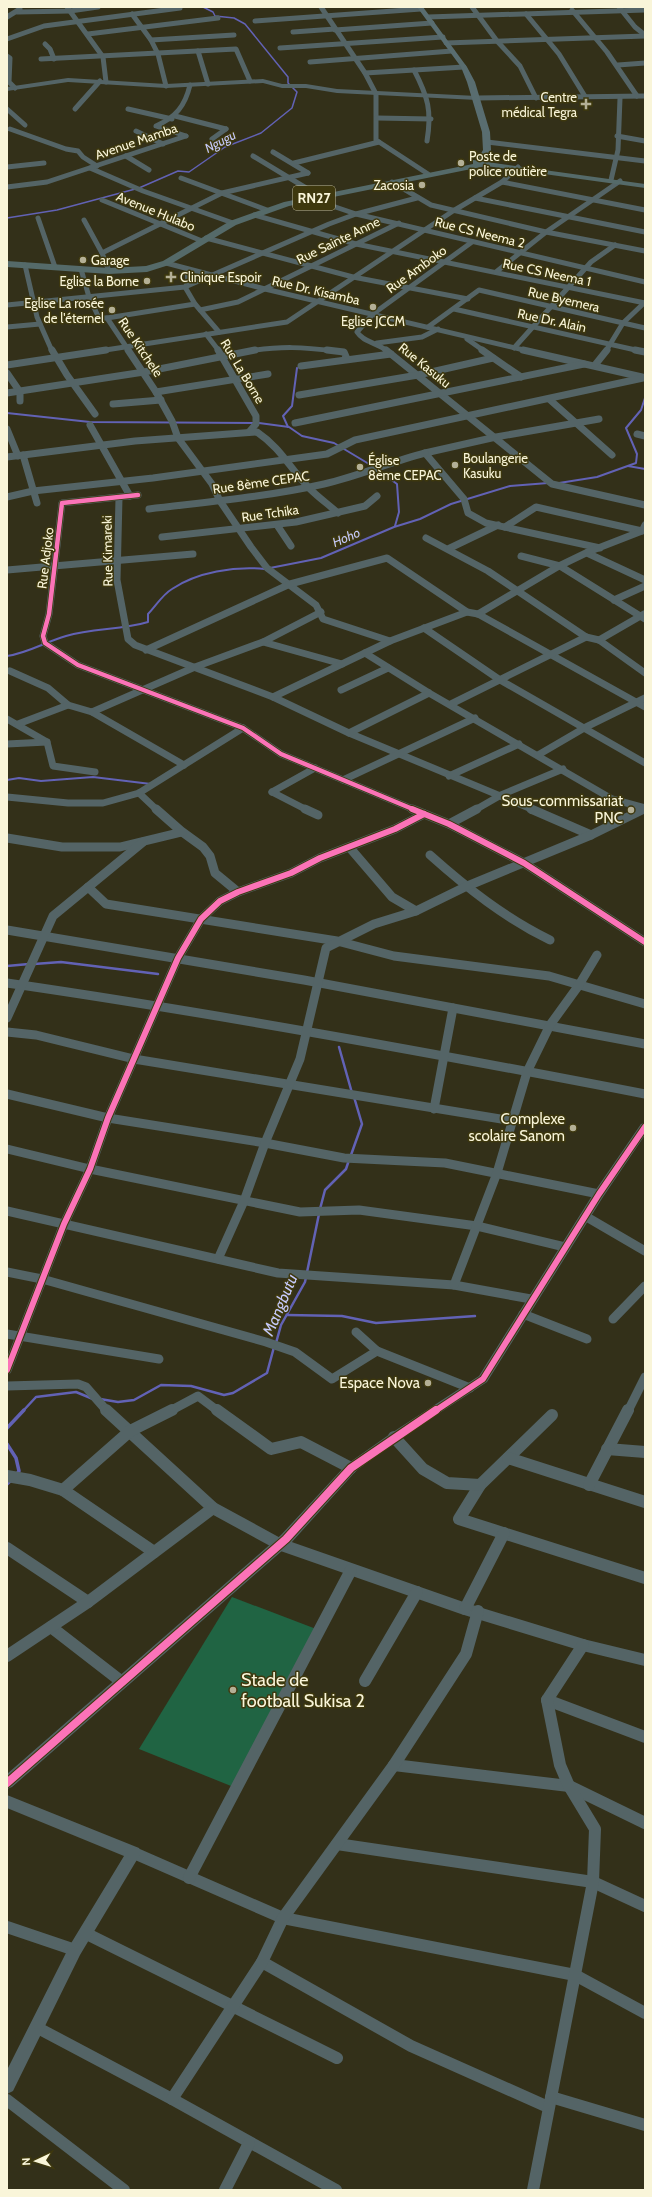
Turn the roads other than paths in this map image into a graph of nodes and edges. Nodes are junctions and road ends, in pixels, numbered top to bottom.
1 (22, 7) edge
2 (98, 7) edge
3 (321, 7) edge
4 (472, 7) edge
5 (569, 7) edge
6 (180, 8) edge
7 (421, 8) edge
8 (69, 9) edge
9 (620, 9) edge
10 (645, 10) edge
11 (17, 12) junction
12 (574, 12) junction
13 (132, 14) junction
14 (526, 14) junction
15 (479, 16) junction
16 (7, 17) edge
17 (326, 17) junction
18 (218, 18) dead end
19 (430, 20) junction
20 (78, 21) junction
21 (255, 21) dead end
22 (142, 29) junction
23 (335, 30) junction
24 (293, 32) dead end
25 (88, 34) junction
26 (234, 35) dead end
27 (645, 36) edge
28 (598, 38) junction
29 (7, 39) edge
30 (549, 39) junction
31 (151, 40) junction
32 (445, 40) junction
33 (497, 41) junction
34 (45, 44) dead end
35 (347, 44) junction
36 (280, 48) dead end
37 (198, 51) junction
38 (452, 51) junction
39 (158, 54) junction
40 (7, 56) edge
41 (103, 57) junction
42 (354, 58) junction
43 (41, 59) dead end
44 (54, 60) junction
45 (310, 62) dead end
46 (645, 63) edge
47 (618, 65) junction
48 (464, 66) junction
49 (414, 70) junction
50 (365, 73) junction
51 (250, 81) junction
52 (103, 82) junction
53 (208, 84) junction
54 (190, 85) junction
55 (166, 86) junction
56 (15, 88) junction
57 (7, 89) edge
58 (376, 94) junction
59 (428, 96) junction
60 (637, 96) junction
61 (645, 96) edge
62 (477, 98) junction
63 (536, 98) junction
64 (586, 98) junction
65 (620, 98) junction
66 (7, 109) edge
67 (75, 109) dead end
68 (128, 109) dead end
69 (173, 117) junction
70 (377, 118) junction
71 (431, 119) junction
72 (8, 129) edge
73 (143, 129) dead end
74 (618, 136) junction
75 (212, 139) dead end
76 (427, 141) dead end
77 (645, 141) edge
78 (379, 142) junction
79 (487, 142) junction
80 (163, 144) junction
81 (274, 152) dead end
82 (126, 156) junction
83 (253, 156) dead end
84 (619, 158) junction
85 (645, 161) edge
86 (44, 163) dead end
87 (294, 163) junction
88 (479, 164) junction
89 (97, 166) junction
90 (7, 167) edge
91 (90, 168) junction
92 (518, 168) junction
93 (149, 170) dead end
94 (428, 174) junction
95 (181, 178) dead end
96 (286, 178) junction
97 (615, 181) junction
98 (392, 182) junction
99 (502, 182) junction
100 (645, 186) edge
101 (7, 187) edge
102 (222, 193) junction
103 (321, 197) junction
104 (417, 198) junction
105 (475, 198) junction
106 (312, 199) junction
107 (102, 200) dead end
108 (593, 200) junction
109 (189, 208) junction
110 (267, 210) junction
111 (645, 210) edge
112 (453, 211) junction
113 (356, 214) junction
114 (254, 215) junction
115 (569, 217) junction
116 (38, 218) dead end
117 (84, 220) dead end
118 (160, 223) junction
119 (233, 223) junction
120 (399, 223) junction
121 (426, 229) junction
122 (309, 232) junction
123 (546, 232) junction
124 (645, 232) edge
125 (204, 240) junction
126 (472, 242) junction
127 (356, 244) junction
128 (615, 245) junction
129 (645, 251) edge
130 (102, 252) junction
131 (392, 252) junction
132 (520, 253) junction
133 (260, 254) junction
134 (166, 262) junction
135 (445, 262) junction
136 (7, 264) edge
137 (25, 265) junction
138 (309, 265) junction
139 (55, 267) junction
140 (81, 269) junction
141 (187, 269) junction
142 (585, 269) junction
143 (109, 271) junction
144 (496, 272) junction
145 (213, 276) junction
146 (353, 277) junction
147 (645, 282) edge
148 (185, 287) junction
149 (409, 288) junction
150 (568, 288) junction
151 (265, 289) junction
152 (89, 297) junction
153 (468, 299) junction
154 (317, 301) junction
155 (33, 302) junction
156 (645, 303) edge
157 (195, 304) junction
158 (7, 306) edge
159 (550, 307) junction
160 (454, 309) junction
161 (200, 310) junction
162 (374, 314) junction
163 (107, 318) junction
164 (623, 323) junction
165 (40, 324) junction
166 (7, 327) edge
167 (428, 327) junction
168 (534, 328) junction
169 (645, 328) edge
170 (438, 329) junction
171 (219, 332) junction
172 (206, 334) junction
173 (462, 336) junction
174 (377, 343) junction
175 (612, 344) junction
176 (126, 347) junction
177 (514, 348) junction
178 (645, 352) edge
179 (391, 354) junction
180 (222, 355) junction
181 (56, 356) junction
182 (493, 358) junction
183 (346, 359) junction
184 (592, 364) junction
185 (7, 366) edge
186 (301, 366) dead end
187 (144, 372) junction
188 (7, 373) edge
189 (268, 374) dead end
190 (418, 375) junction
191 (521, 377) junction
192 (236, 378) junction
193 (644, 378) edge
194 (71, 384) junction
195 (20, 392) junction
196 (156, 392) junction
197 (7, 393) edge
198 (441, 394) junction
199 (299, 395) dead end
200 (20, 400) dead end
201 (161, 400) junction
202 (549, 400) junction
203 (113, 404) dead end
204 (95, 414) dead end
205 (467, 414) junction
206 (599, 419) dead end
207 (576, 422) junction
208 (295, 423) dead end
209 (90, 425) dead end
210 (7, 429) edge
211 (250, 432) junction
212 (637, 434) dead end
213 (645, 436) edge
214 (496, 437) junction
215 (178, 438) junction
216 (101, 445) junction
217 (425, 453) junction
218 (612, 455) dead end
219 (21, 456) junction
220 (7, 458) edge
221 (288, 460) junction
222 (203, 471) junction
223 (121, 481) junction
224 (309, 488) junction
225 (33, 491) junction
226 (138, 495) dead end
227 (7, 496) edge
228 (130, 496) junction
229 (377, 496) dead end
230 (119, 498) junction
231 (91, 500) joint
232 (220, 501) junction
233 (37, 503) dead end
234 (645, 505) edge
235 (149, 509) dead end
236 (338, 513) junction
237 (277, 525) junction
238 (502, 526) junction
239 (239, 529) junction
240 (644, 529) edge
241 (162, 537) dead end
242 (426, 538) dead end
243 (291, 546) dead end
244 (450, 548) junction
245 (600, 548) junction
246 (587, 553) junction
247 (193, 554) dead end
248 (521, 556) dead end
249 (117, 562) junction
250 (560, 566) junction
251 (55, 567) junction
252 (7, 570) edge
253 (645, 580) edge
254 (290, 584) junction
255 (645, 586) edge
256 (517, 589) junction
257 (614, 600) junction
258 (320, 612) junction
259 (467, 612) junction
260 (478, 614) junction
261 (643, 617) edge
262 (424, 628) junction
263 (586, 637) junction
264 (599, 640) junction
265 (390, 641) junction
266 (263, 642) junction
267 (146, 650) junction
268 (365, 654) junction
269 (552, 655) junction
270 (342, 664) junction
271 (195, 667) junction
272 (388, 668) junction
273 (10, 671) dead end
274 (645, 673) edge
275 (500, 680) junction
276 (145, 690) junction
277 (341, 690) dead end
278 (429, 693) junction
279 (273, 697) junction
280 (645, 698) edge
281 (636, 702) junction
282 (451, 704) junction
283 (68, 705) junction
284 (645, 707) edge
285 (92, 712) junction
286 (475, 718) junction
287 (7, 719) edge
288 (18, 724) junction
289 (586, 727) junction
290 (243, 728) junction
291 (349, 733) junction
292 (47, 742) junction
293 (7, 744) edge
294 (519, 744) junction
295 (399, 754) junction
296 (538, 755) junction
297 (645, 763) edge
298 (184, 765) junction
299 (315, 768) junction
300 (563, 769) junction
301 (95, 772) dead end
302 (449, 776) junction
303 (343, 780) junction
304 (139, 793) junction
305 (501, 796) junction
306 (7, 797) edge
307 (645, 808) edge
308 (424, 814) junction
309 (318, 815) dead end
310 (449, 824) junction
311 (182, 832) junction
312 (590, 835) junction
313 (7, 839) edge
314 (143, 842) junction
315 (350, 848) junction
316 (430, 855) dead end
317 (524, 863) junction
318 (88, 887) junction
319 (465, 887) junction
320 (238, 892) junction
321 (416, 911) junction
322 (201, 919) junction
323 (7, 930) edge
324 (43, 938) junction
325 (550, 940) dead end
326 (337, 941) junction
327 (645, 942) edge
328 (597, 955) dead end
329 (178, 958) junction
330 (7, 983) edge
331 (317, 983) junction
332 (579, 985) junction
333 (20, 986) junction
334 (645, 1004) edge
335 (158, 1005) junction
336 (452, 1008) junction
337 (7, 1018) edge
338 (550, 1025) junction
339 (7, 1032) edge
340 (305, 1032) junction
341 (645, 1044) edge
342 (444, 1055) junction
343 (134, 1059) junction
344 (527, 1072) junction
345 (290, 1084) junction
346 (7, 1094) edge
347 (645, 1094) edge
348 (434, 1109) junction
349 (108, 1118) junction
350 (512, 1121) junction
351 (645, 1129) edge
352 (265, 1143) junction
353 (7, 1149) edge
354 (90, 1169) junction
355 (497, 1173) junction
356 (599, 1194) junction
357 (244, 1201) junction
358 (7, 1211) edge
359 (585, 1216) junction
360 (64, 1224) junction
361 (476, 1226) junction
362 (565, 1247) junction
363 (645, 1251) edge
364 (218, 1259) junction
365 (7, 1272) edge
366 (42, 1279) junction
367 (454, 1285) junction
368 (645, 1286) edge
369 (531, 1299) junction
370 (523, 1314) junction
371 (613, 1318) dead end
372 (356, 1332) dead end
373 (7, 1334) edge
374 (20, 1336) junction
375 (587, 1339) dead end
376 (377, 1351) junction
377 (159, 1360) dead end
378 (7, 1370) edge
379 (645, 1377) edge
380 (7, 1386) edge
381 (470, 1388) junction
382 (552, 1416) dead end
383 (130, 1431) junction
384 (394, 1437) junction
385 (608, 1449) junction
386 (645, 1452) edge
387 (508, 1458) junction
388 (352, 1468) junction
389 (12, 1477) edge
390 (480, 1485) junction
391 (589, 1485) junction
392 (63, 1490) junction
393 (645, 1502) edge
394 (213, 1508) junction
395 (504, 1534) junction
396 (279, 1544) junction
397 (7, 1548) edge
398 (154, 1552) junction
399 (351, 1570) junction
400 (645, 1578) edge
401 (417, 1592) junction
402 (88, 1602) junction
403 (465, 1609) junction
404 (478, 1611) junction
405 (51, 1627) junction
406 (583, 1644) junction
407 (9, 1651) edge
408 (645, 1660) edge
409 (365, 1681) dead end
410 (122, 1682) junction
411 (547, 1700) junction
412 (645, 1737) edge
413 (394, 1765) junction
414 (7, 1783) edge
415 (569, 1786) junction
416 (7, 1801) edge
417 (645, 1823) edge
418 (337, 1844) junction
419 (134, 1853) junction
420 (189, 1878) junction
421 (593, 1882) junction
422 (645, 1906) edge
423 (283, 1918) junction
424 (7, 1927) edge
425 (85, 1933) junction
426 (75, 1950) junction
427 (262, 1962) junction
428 (575, 1975) junction
429 (231, 2007) junction
430 (645, 2013) edge
431 (36, 2027) junction
432 (337, 2058) dead end
433 (7, 2086) edge
434 (172, 2099) junction
435 (7, 2100) edge
436 (549, 2102) junction
437 (645, 2125) edge
438 (249, 2143) junction
439 (124, 2190) edge
440 (225, 2190) edge
441 (336, 2190) edge
442 (533, 2190) edge

1 - 11 street
2 - 8 street
3 - 17 street
4 - 15 street
5 - 12 street
6 - 13 street
7 - 17 street
7 - 19 main road
8 - 11 street
8 - 20 street
9 - 10 street
9 - 12 street
9 - 27 street
11 - 16 street
12 - 14 street
12 - 28 street
13 - 20 street
13 - 22 street
14 - 15 street
14 - 30 street
15 - 19 street
15 - 33 street
17 - 21 street
17 - 23 street
18 - 22 street
19 - 23 street
19 - 32 main road
20 - 25 street
20 - 29 street
22 - 25 street
22 - 31 street
23 - 24 street
23 - 35 street
25 - 41 street
26 - 31 street
27 - 28 street
28 - 30 street
28 - 47 street
30 - 33 street
30 - 64 street
31 - 39 street
32 - 33 street
32 - 35 street
32 - 38 main road
33 - 63 street
34 - 44 street
35 - 36 street
35 - 42 street
37 - 39 street
37 - 51 street
37 - 53 street
38 - 42 street
38 - 48 main road
39 - 41 street
39 - 55 street
40 - 56 street
41 - 44 street
41 - 52 street
42 - 45 street
42 - 50 street
43 - 44 street
46 - 47 street
47 - 60 street
48 - 49 street
48 - 62 main road
49 - 50 street
49 - 59 street
50 - 58 street
51 - 53 street
51 - 58 street
52 - 55 street
52 - 56 street
52 - 67 street
53 - 54 street
54 - 55 street
54 - 69 street, Avenue Mamba
56 - 57 street
58 - 59 street
58 - 70 street
59 - 62 street
59 - 71 street
60 - 61 street
60 - 65 street
62 - 63 street
62 - 79 main road
63 - 64 street
64 - 65 street
65 - 74 street
66 - 72 street
68 - 69 street
69 - 75 street
69 - 80 street, Avenue Mamba
70 - 71 street
70 - 78 street
71 - 76 street
72 - 89 street
73 - 80 street
74 - 77 street
74 - 84 street
78 - 87 street
78 - 94 street
79 - 84 street
79 - 88 main road
80 - 82 street, Avenue Mamba
81 - 87 street
82 - 89 street, Avenue Mamba
82 - 93 street
83 - 96 street
84 - 85 street
84 - 97 street
86 - 90 street
87 - 96 street
88 - 92 main road, RN27
88 - 94 main road, RN27
89 - 91 street, Avenue Mamba
91 - 101 street, Avenue Mamba
91 - 109 street
92 - 97 main road, RN27
92 - 99 street
94 - 98 main road, RN27
95 - 102 street
96 - 102 street
96 - 103 street
97 - 100 main road, RN27
97 - 108 street
98 - 103 main road, RN27
98 - 104 street
99 - 105 street
99 - 108 street
102 - 109 street
102 - 110 street
103 - 106 main road, RN27
104 - 112 street
104 - 113 street
105 - 112 street
105 - 115 street
106 - 110 main road, RN27
106 - 113 street, Rue CS Neema 2
107 - 118 street, Avenue Hulabo
108 - 111 street
108 - 115 street
109 - 118 street
109 - 119 street
110 - 114 main road, RN27
112 - 121 street
112 - 123 street
113 - 120 street, Rue CS Neema 2
113 - 122 street
114 - 119 main road, RN27
114 - 122 street, Rue CS Neema 1
115 - 123 street
115 - 124 street
116 - 139 street
117 - 130 street
118 - 125 street, Avenue Hulabo
118 - 130 street
119 - 125 main road, RN27
120 - 121 street, Rue CS Neema 2
120 - 127 street, Rue Sainte Anne
121 - 126 street, Rue CS Neema 2
121 - 131 street
122 - 127 street, Rue CS Neema 1
122 - 133 street
123 - 128 street
123 - 132 street
125 - 133 street, Avenue Hulabo
125 - 134 main road, RN27
126 - 132 street, Rue CS Neema 2
126 - 135 street, Rue Amboko
127 - 131 street, Rue CS Neema 1
127 - 138 street, Rue Sainte Anne
128 - 129 street
128 - 142 street
130 - 143 street
131 - 135 street, Rue CS Neema 1
131 - 146 street
132 - 142 street, Rue CS Neema 2
132 - 144 street
133 - 138 street, Avenue Hulabo
133 - 145 street
134 - 141 street, Rue Dr. Kisamba
134 - 143 main road, RN27
135 - 144 street, Rue CS Neema 1
135 - 149 street, Rue Amboko
136 - 137 main road, RN27
137 - 139 main road, RN27
137 - 155 street
138 - 146 street, Avenue Hulabo
138 - 151 street, Rue Sainte Anne
139 - 140 main road, RN27
140 - 143 main road, RN27
140 - 152 street, Rue Kitchele
141 - 145 street, Rue Dr. Kisamba
141 - 148 street
142 - 147 street, Rue CS Neema 2
142 - 150 street
144 - 150 street, Rue CS Neema 1
145 - 148 street
145 - 151 street, Rue Dr. Kisamba
146 - 149 street, Avenue Hulabo
146 - 154 street
148 - 152 street
148 - 157 street, Rue La Borne
149 - 153 street
149 - 162 street, Rue Amboko
150 - 156 street, Rue CS Neema 1
150 - 159 street
151 - 154 street, Rue Dr. Kisamba
151 - 161 street, Rue Sainte Anne
152 - 155 street
152 - 163 street, Rue Kitchele
153 - 159 street, Rue Byemera
153 - 160 street
154 - 162 street, Rue Dr. Kisamba
154 - 171 street
155 - 158 street
155 - 165 street
156 - 164 street
157 - 161 street, Rue La Borne
157 - 163 street
159 - 164 street, Rue Byemera
159 - 168 street
160 - 167 street
160 - 168 street, Rue Dr. Alain
161 - 171 street, Rue La Borne
162 - 167 street, Rue Dr. Kisamba
162 - 174 street, Rue Kasuku
163 - 176 street, Rue Kitchele
164 - 169 street, Rue Byemera
164 - 175 street
165 - 166 street
165 - 181 street
167 - 170 street, Rue Dr. Kisamba
168 - 175 street, Rue Dr. Alain
168 - 177 street
170 - 173 street, Rue Dr. Kisamba
170 - 174 street
171 - 172 street
172 - 176 street
172 - 180 street, Rue La Borne
173 - 177 street, Rue Dr. Kisamba
173 - 182 street, Rue Dr. Kisamba
174 - 179 street, Rue Kasuku
175 - 178 street, Rue Dr. Alain
175 - 184 street
176 - 181 street
176 - 187 street, Rue Kitchele
177 - 184 street, Rue Dr. Kisamba
179 - 183 street
179 - 190 street, Rue Kasuku
180 - 183 street
180 - 187 street
180 - 192 street, Rue La Borne
181 - 185 street
181 - 194 street
182 - 190 street
182 - 191 street, Rue Dr. Kisamba
183 - 186 street
184 - 191 street
184 - 193 street, Rue Dr. Kisamba
187 - 194 street
187 - 196 street, Rue Kitchele
188 - 195 street
189 - 192 street
190 - 198 street, Rue Kasuku
190 - 199 street
191 - 198 street
192 - 196 street
192 - 211 street, Rue La Borne
193 - 202 street
194 - 195 street
194 - 204 street
195 - 197 street
195 - 200 street
196 - 201 street, Rue Kitchele
198 - 205 street, Rue Kasuku
198 - 208 street
201 - 203 street
201 - 215 street, Rue Kitchele
202 - 205 street
202 - 207 street
205 - 214 street, Rue Kasuku
205 - 221 street
206 - 207 street
207 - 214 street
207 - 218 street
209 - 216 street
210 - 219 street
211 - 215 street
211 - 221 street
212 - 213 street
214 - 217 street
214 - 234 street, Rue Kasuku
215 - 216 street
215 - 222 street, Rue Kitchele
216 - 219 street
216 - 223 street
217 - 224 street, Rue 8ème CEPAC
217 - 238 street
219 - 220 street
219 - 225 street
221 - 222 street
221 - 224 street
222 - 223 street
222 - 232 street, Rue Kitchele
223 - 225 street
223 - 228 street
224 - 232 street, Rue 8ème CEPAC
224 - 236 street
225 - 227 street
225 - 233 street
226 - 228 street, Rue Kimareki
228 - 230 street, Rue Kimareki
229 - 236 street, Rue Tchika
230 - 231 street, Rue Kimareki
230 - 249 street, Rue Kimareki
231 - 251 street, Rue Adjoko
232 - 235 street, Rue 8ème CEPAC
232 - 239 street, Rue Kitchele
236 - 237 street, Rue Tchika
237 - 239 street, Rue Tchika
237 - 243 street
238 - 240 street
238 - 244 street
238 - 245 street
239 - 241 street, Rue Tchika
239 - 254 street, Rue Kitchele
240 - 245 street
242 - 244 street
244 - 256 street
245 - 246 street
246 - 250 street
246 - 253 street
247 - 249 street
248 - 250 street
249 - 251 street
249 - 267 street, Rue Kimareki
250 - 256 street
250 - 257 street
251 - 252 street
251 - 276 street, Rue Adjoko
254 - 258 street, Rue Kitchele
254 - 259 street
254 - 267 street
255 - 257 street
256 - 260 street
256 - 263 street
257 - 261 street
258 - 265 street, Rue Kitchele
258 - 266 street
259 - 260 street
259 - 262 street
260 - 269 street
261 - 264 street
262 - 265 street
262 - 275 street
263 - 264 street
263 - 269 street
264 - 274 street
265 - 268 street
266 - 270 street
266 - 271 street
267 - 271 street
268 - 270 street
268 - 272 street
269 - 275 street
269 - 281 street
270 - 279 street
271 - 276 street
271 - 279 street
272 - 277 street
272 - 278 street
273 - 283 street
275 - 282 street
275 - 289 street
276 - 285 street
276 - 290 street
278 - 282 street
278 - 291 street
279 - 291 street
280 - 281 street
281 - 284 street
281 - 289 street
282 - 286 street
283 - 285 street
283 - 288 street
285 - 298 street
286 - 294 street
286 - 295 street
287 - 288 street
288 - 292 street
289 - 296 street
289 - 297 street
290 - 298 street
290 - 299 street
291 - 295 street
292 - 293 street
292 - 301 street
294 - 296 street
294 - 302 street
295 - 302 street
295 - 303 street
296 - 300 street
298 - 304 street
299 - 303 street
299 - 309 street
300 - 305 street
300 - 307 street
302 - 305 street
303 - 308 street
304 - 306 street
304 - 311 street
305 - 310 street
305 - 312 street
307 - 312 street
308 - 310 street
308 - 315 street
310 - 317 street
311 - 314 street
311 - 320 street
312 - 317 street
313 - 314 street
314 - 318 street
315 - 320 street
315 - 321 street
316 - 319 street
317 - 319 street
317 - 327 street
318 - 322 street
318 - 324 street
319 - 321 street
319 - 325 street
320 - 322 street
321 - 326 street
322 - 326 street
322 - 329 street
323 - 324 street
324 - 329 street
324 - 333 street
326 - 331 street
326 - 332 street
328 - 332 street
329 - 331 street
329 - 335 street
330 - 333 street
331 - 336 street
331 - 340 street
332 - 334 street
332 - 338 street
333 - 335 street
333 - 337 street
335 - 340 street
335 - 343 street
336 - 338 street
336 - 342 street
338 - 341 street
338 - 344 street
339 - 343 street
340 - 342 street
340 - 345 street
342 - 344 street
342 - 348 street
343 - 345 street
343 - 349 street
344 - 347 street
344 - 350 street
345 - 348 street
345 - 352 street
346 - 349 street
348 - 350 street
349 - 352 street
349 - 354 street
350 - 355 street
351 - 356 street
352 - 355 street
352 - 357 street
353 - 354 street
354 - 357 street
354 - 360 street
355 - 356 street
355 - 361 street
356 - 359 street
357 - 361 street
357 - 364 street
358 - 360 street
359 - 362 street
359 - 363 street
360 - 364 street
360 - 366 street
361 - 362 street
361 - 367 street
362 - 369 street
364 - 367 street
365 - 366 street
366 - 374 street
366 - 376 street
367 - 369 street
368 - 371 street
369 - 370 street
370 - 375 street
370 - 381 street
372 - 376 street
373 - 374 street
374 - 377 street
374 - 378 street
376 - 381 street
379 - 385 street
380 - 383 street
381 - 384 street
382 - 387 street
383 - 388 street
383 - 392 street
383 - 394 street
384 - 388 street
384 - 390 street
385 - 386 street
385 - 391 street
387 - 390 street
387 - 391 street
388 - 396 street
389 - 392 street
390 - 395 street
391 - 393 street
392 - 398 street
394 - 396 street
394 - 398 street
395 - 400 street
395 - 403 street
396 - 399 street
396 - 410 street
397 - 402 street
398 - 402 street
399 - 401 street
399 - 420 street
401 - 403 street
401 - 409 street
402 - 405 street
403 - 404 street
404 - 406 street
404 - 413 street
405 - 407 street
405 - 410 street
406 - 408 street
406 - 411 street
410 - 414 street
411 - 412 street
411 - 415 street
413 - 415 street
413 - 418 street
415 - 417 street
415 - 421 street
416 - 419 street
418 - 421 street
418 - 423 street
419 - 420 street
419 - 425 street
420 - 423 street
421 - 422 street
421 - 428 street
423 - 427 street
423 - 428 street
424 - 426 street
425 - 426 street
425 - 429 street
426 - 431 street
427 - 429 street
427 - 436 street
428 - 430 street
428 - 436 street
429 - 432 street
429 - 434 street
431 - 433 street
431 - 434 street
434 - 438 street
435 - 439 street
436 - 437 street
436 - 442 street
438 - 440 street
438 - 441 street

